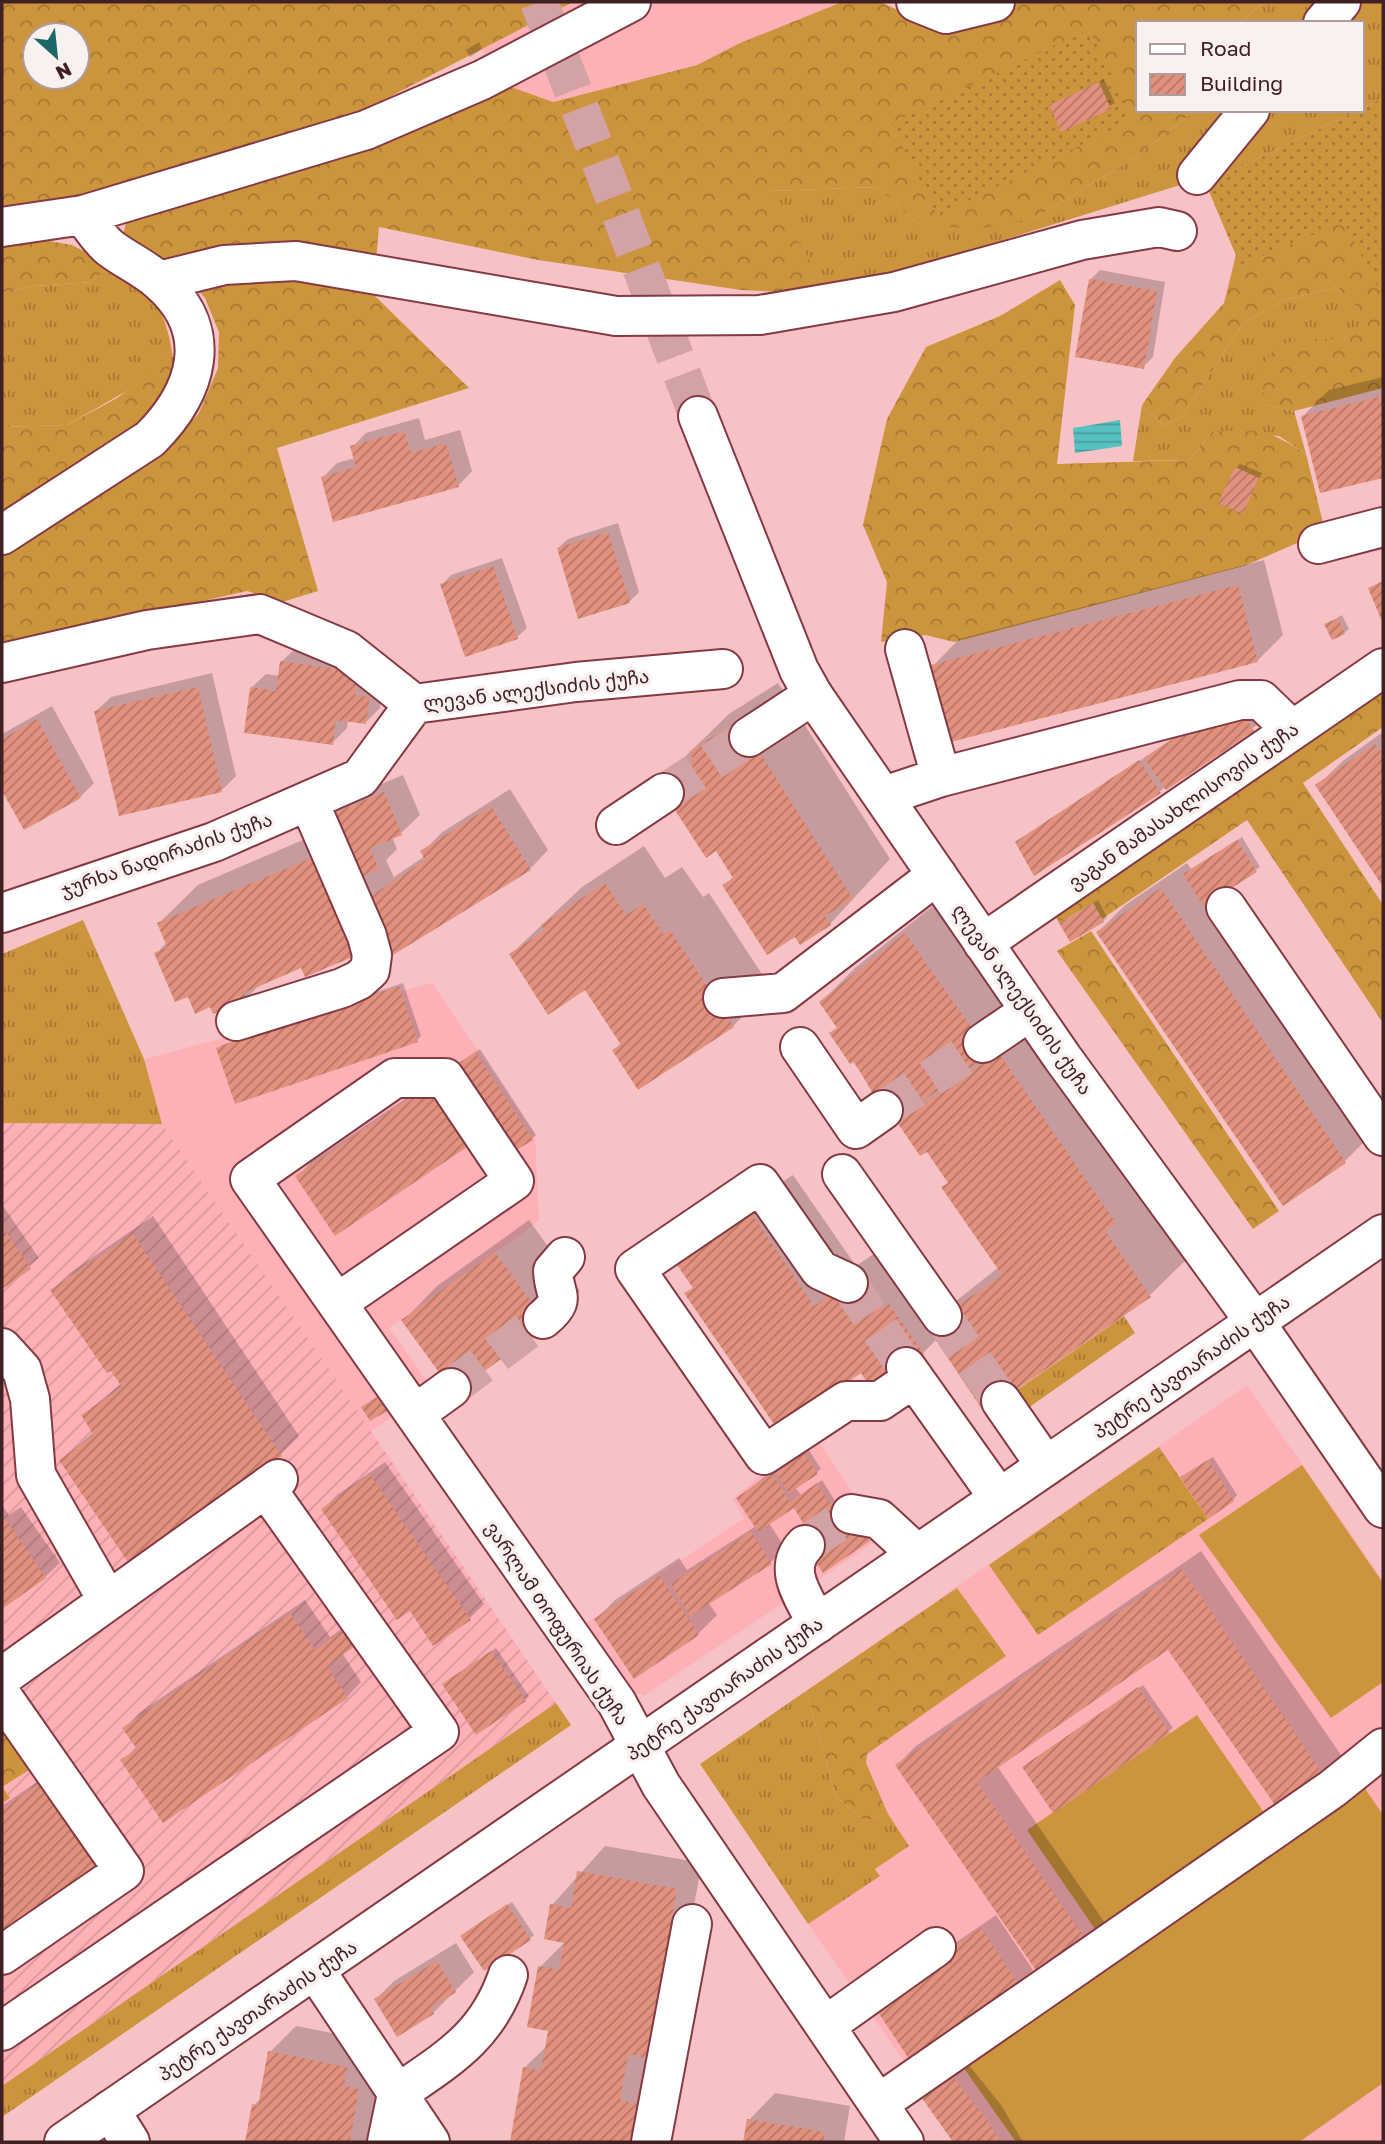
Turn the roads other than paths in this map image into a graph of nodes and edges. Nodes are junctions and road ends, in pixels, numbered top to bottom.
1 (631, 2) edge
2 (916, 2) edge
3 (995, 2) edge
4 (1341, 2) edge
5 (1325, 21) edge
6 (1249, 112) edge
7 (1197, 175) dead end
8 (83, 215) junction
9 (2, 227) edge
10 (1177, 231) dead end
11 (159, 281) junction
12 (698, 416) tunnel mouth
13 (1383, 527) edge
14 (2, 535) edge
15 (1318, 544) dead end
16 (905, 649) dead end
17 (2, 663) edge
18 (1383, 668) edge
19 (723, 669) dead end
20 (806, 682) junction
21 (414, 704) junction
22 (1293, 730) junction
23 (749, 737) tunnel mouth
24 (941, 777) junction
25 (664, 793) tunnel mouth
26 (884, 796) junction
27 (309, 802) junction
28 (616, 825) dead end
29 (937, 875) junction
30 (1226, 907) dead end
31 (2, 913) edge
32 (983, 943) junction
33 (723, 999) dead end
34 (1030, 1011) junction
35 (236, 1021) dead end
36 (983, 1043) tunnel mouth
37 (800, 1047) dead end
38 (883, 1110) tunnel mouth
39 (1383, 1136) edge
40 (842, 1174) dead end
41 (1383, 1234) edge
42 (565, 1256) dead end
43 (848, 1283) tunnel mouth
44 (337, 1303) junction
45 (943, 1317) tunnel mouth
46 (543, 1319) tunnel mouth
47 (1255, 1322) junction
48 (2, 1348) edge
49 (451, 1388) tunnel mouth
50 (1001, 1401) tunnel mouth
51 (415, 1415) junction
52 (1046, 1466) junction
53 (999, 1498) junction
54 (1383, 1508) edge
55 (851, 1514) dead end
56 (805, 1545) tunnel mouth
57 (917, 1554) junction
58 (107, 1601) junction
59 (817, 1624) junction
60 (2, 1677) edge
61 (2, 1696) edge
62 (639, 1746) junction
63 (1383, 1748) edge
64 (692, 1924) dead end
65 (936, 1947) dead end
66 (2, 1955) edge
67 (315, 1970) junction
68 (508, 1975) dead end
69 (825, 2026) junction
70 (2, 2031) edge
71 (397, 2094) junction
72 (110, 2110) junction
73 (889, 2130) edge
74 (64, 2142) edge
75 (130, 2142) edge
76 (387, 2142) edge
77 (430, 2142) edge
78 (651, 2142) edge

1 - 8 street
2 - 3 street
4 - 5 street
6 - 7 street
8 - 9 street
8 - 11 street
10 - 11 street
11 - 14 street
12 - 20 street, ლევან ალექსიძის ქუჩა
13 - 15 street
16 - 24 street
17 - 21 street, ლევან ალექსიძის ქუჩა
18 - 22 street, ვაგან მამასახლისოვის ქუჩა
19 - 21 street, ლევან ალექსიძის ქუჩა
20 - 23 street
20 - 26 street, ლევან ალექსიძის ქუჩა
21 - 27 street, ჯურხა ნადირაძის ქუჩა
22 - 24 street
22 - 32 street, ვაგან მამასახლისოვის ქუჩა
24 - 26 street
25 - 28 street
26 - 29 street, ლევან ალექსიძის ქუჩა
27 - 31 street, ჯურხა ნადირაძის ქუჩა
27 - 35 street
29 - 32 street, ლევან ალექსიძის ქუჩა
29 - 33 street
30 - 39 street
32 - 34 street, ლევან ალექსიძის ქუჩა
34 - 36 street
34 - 47 street, ლევან ალექსიძის ქუჩა
37 - 38 street
40 - 45 street
41 - 47 street, პეტრე ქავთარაძის ქუჩა
42 - 46 street
43 - 53 street
44 - 44 street, ვარლამ თოფურიას ქუჩა
44 - 51 street, ვარლამ თოფურიას ქუჩა
47 - 52 street, პეტრე ქავთარაძის ქუჩა
47 - 54 street, ლევან ალექსიძის ქუჩა
48 - 58 street
49 - 51 street
50 - 52 street
51 - 62 street, ვარლამ თოფურიას ქუჩა
52 - 53 street, პეტრე ქავთარაძის ქუჩა
53 - 57 street, პეტრე ქავთარაძის ქუჩა
55 - 57 street
56 - 59 street
57 - 59 street, პეტრე ქავთარაძის ქუჩა
58 - 60 street
58 - 70 street
59 - 62 street, პეტრე ქავთარაძის ქუჩა
61 - 66 street
62 - 67 street, პეტრე ქავთარაძის ქუჩა
62 - 69 street, ვარლამ თოფურიას ქუჩა
63 - 73 street
64 - 78 street
65 - 69 street
67 - 71 street
67 - 72 street, პეტრე ქავთარაძის ქუჩა
68 - 71 street
69 - 73 street, ვარლამ თოფურიას ქუჩა
71 - 76 street
71 - 77 street
72 - 74 street, პეტრე ქავთარაძის ქუჩა
72 - 75 street

